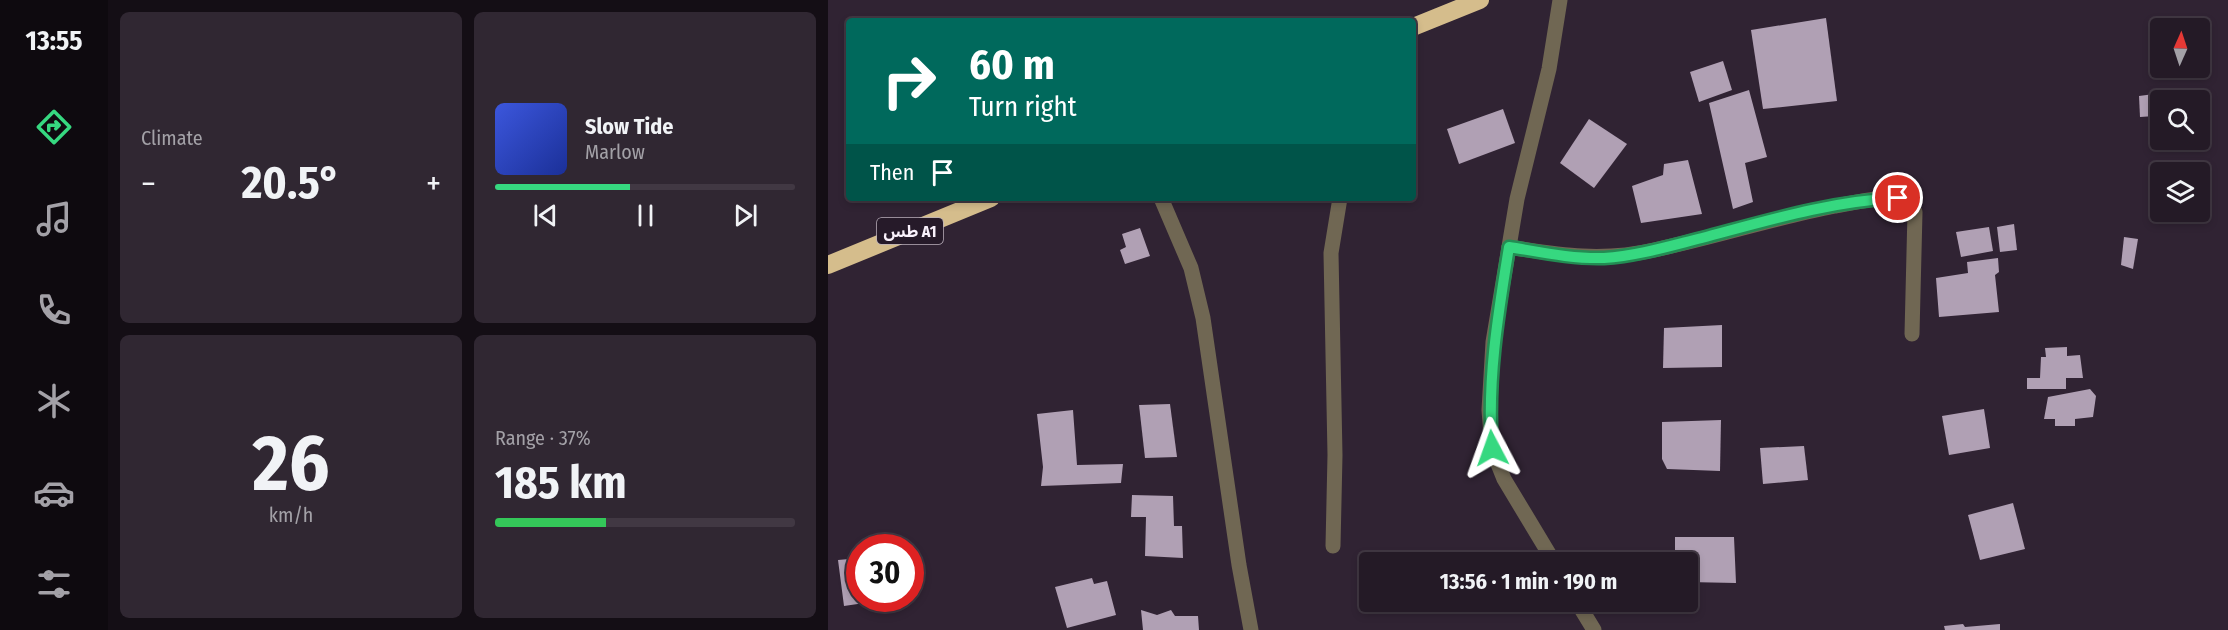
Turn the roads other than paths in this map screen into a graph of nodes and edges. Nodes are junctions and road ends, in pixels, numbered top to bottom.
1 (1480, 0) edge
2 (1560, 0) edge
3 (1416, 26) edge
4 (985, 201) edge
5 (1162, 201) edge
6 (1340, 201) edge
7 (1509, 247) junction
8 (828, 265) edge
9 (1911, 334) dead end
10 (1333, 546) dead end
11 (1548, 552) edge
12 (1583, 612) edge
13 (1251, 630) edge
14 (1594, 630) edge

1 - 3 highway
2 - 7 street
4 - 8 highway, طس A1
5 - 13 street
6 - 10 street
7 - 9 street
7 - 11 street
12 - 14 street

